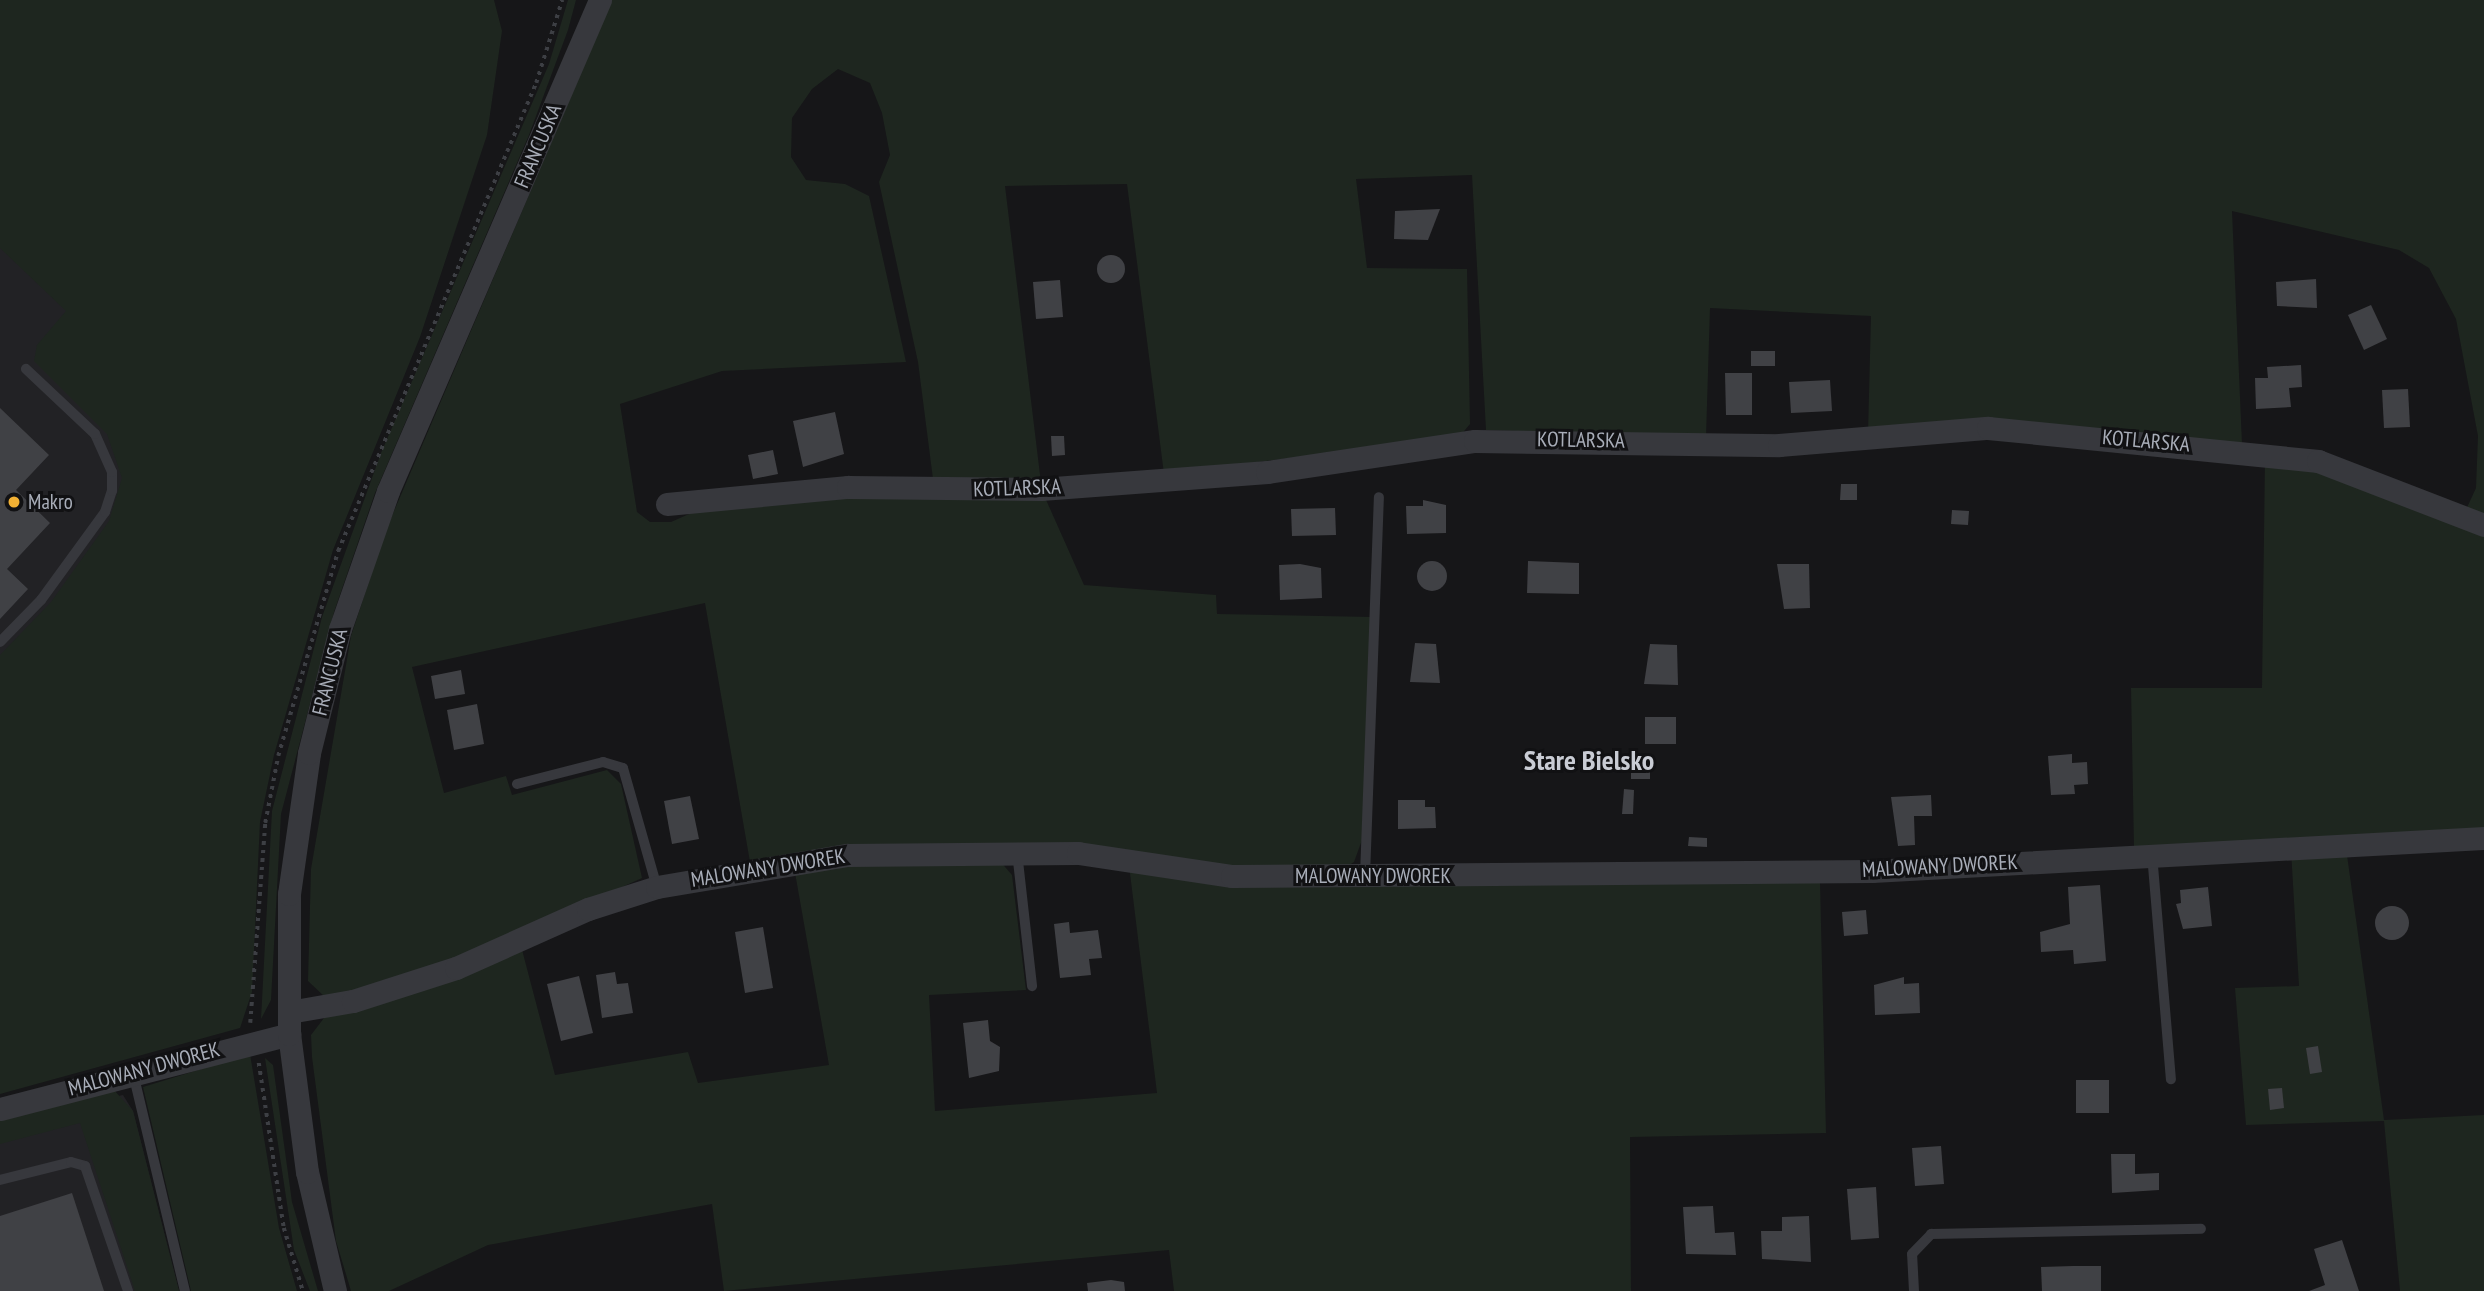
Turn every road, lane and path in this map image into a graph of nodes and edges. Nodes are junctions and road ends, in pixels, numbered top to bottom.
1 (585, 0) edge
2 (600, 0) edge
3 (562, 91) junction
4 (26, 369) dead end
5 (1379, 497) dead end
6 (667, 504) dead end
7 (2484, 525) edge
8 (0, 642) edge
9 (517, 783) dead end
10 (2484, 838) edge
11 (1017, 849) junction
12 (2152, 853) junction
13 (1365, 876) junction
14 (657, 887) junction
15 (1032, 986) dead end
16 (289, 1023) junction
17 (132, 1073) junction
18 (2171, 1079) dead end
19 (0, 1109) edge
20 (0, 1180) edge
21 (2201, 1229) dead end
22 (128, 1291) edge
23 (185, 1291) edge
24 (335, 1291) edge
25 (1914, 1291) edge

1 - 3 street, FRANCUSKA
2 - 3 street, FRANCUSKA
3 - 16 street, FRANCUSKA
4 - 8 lane
5 - 13 lane
6 - 7 street, KOTLARSKA
9 - 14 lane
10 - 12 street, MALOWANY DWOREK
11 - 13 street, MALOWANY DWOREK
11 - 14 street, MALOWANY DWOREK
11 - 15 lane
12 - 13 street, MALOWANY DWOREK
12 - 18 lane
14 - 16 street, MALOWANY DWOREK
16 - 17 street, MALOWANY DWOREK
16 - 24 street, FRANCUSKA
17 - 19 street, MALOWANY DWOREK
17 - 23 lane
20 - 22 lane
21 - 25 lane

